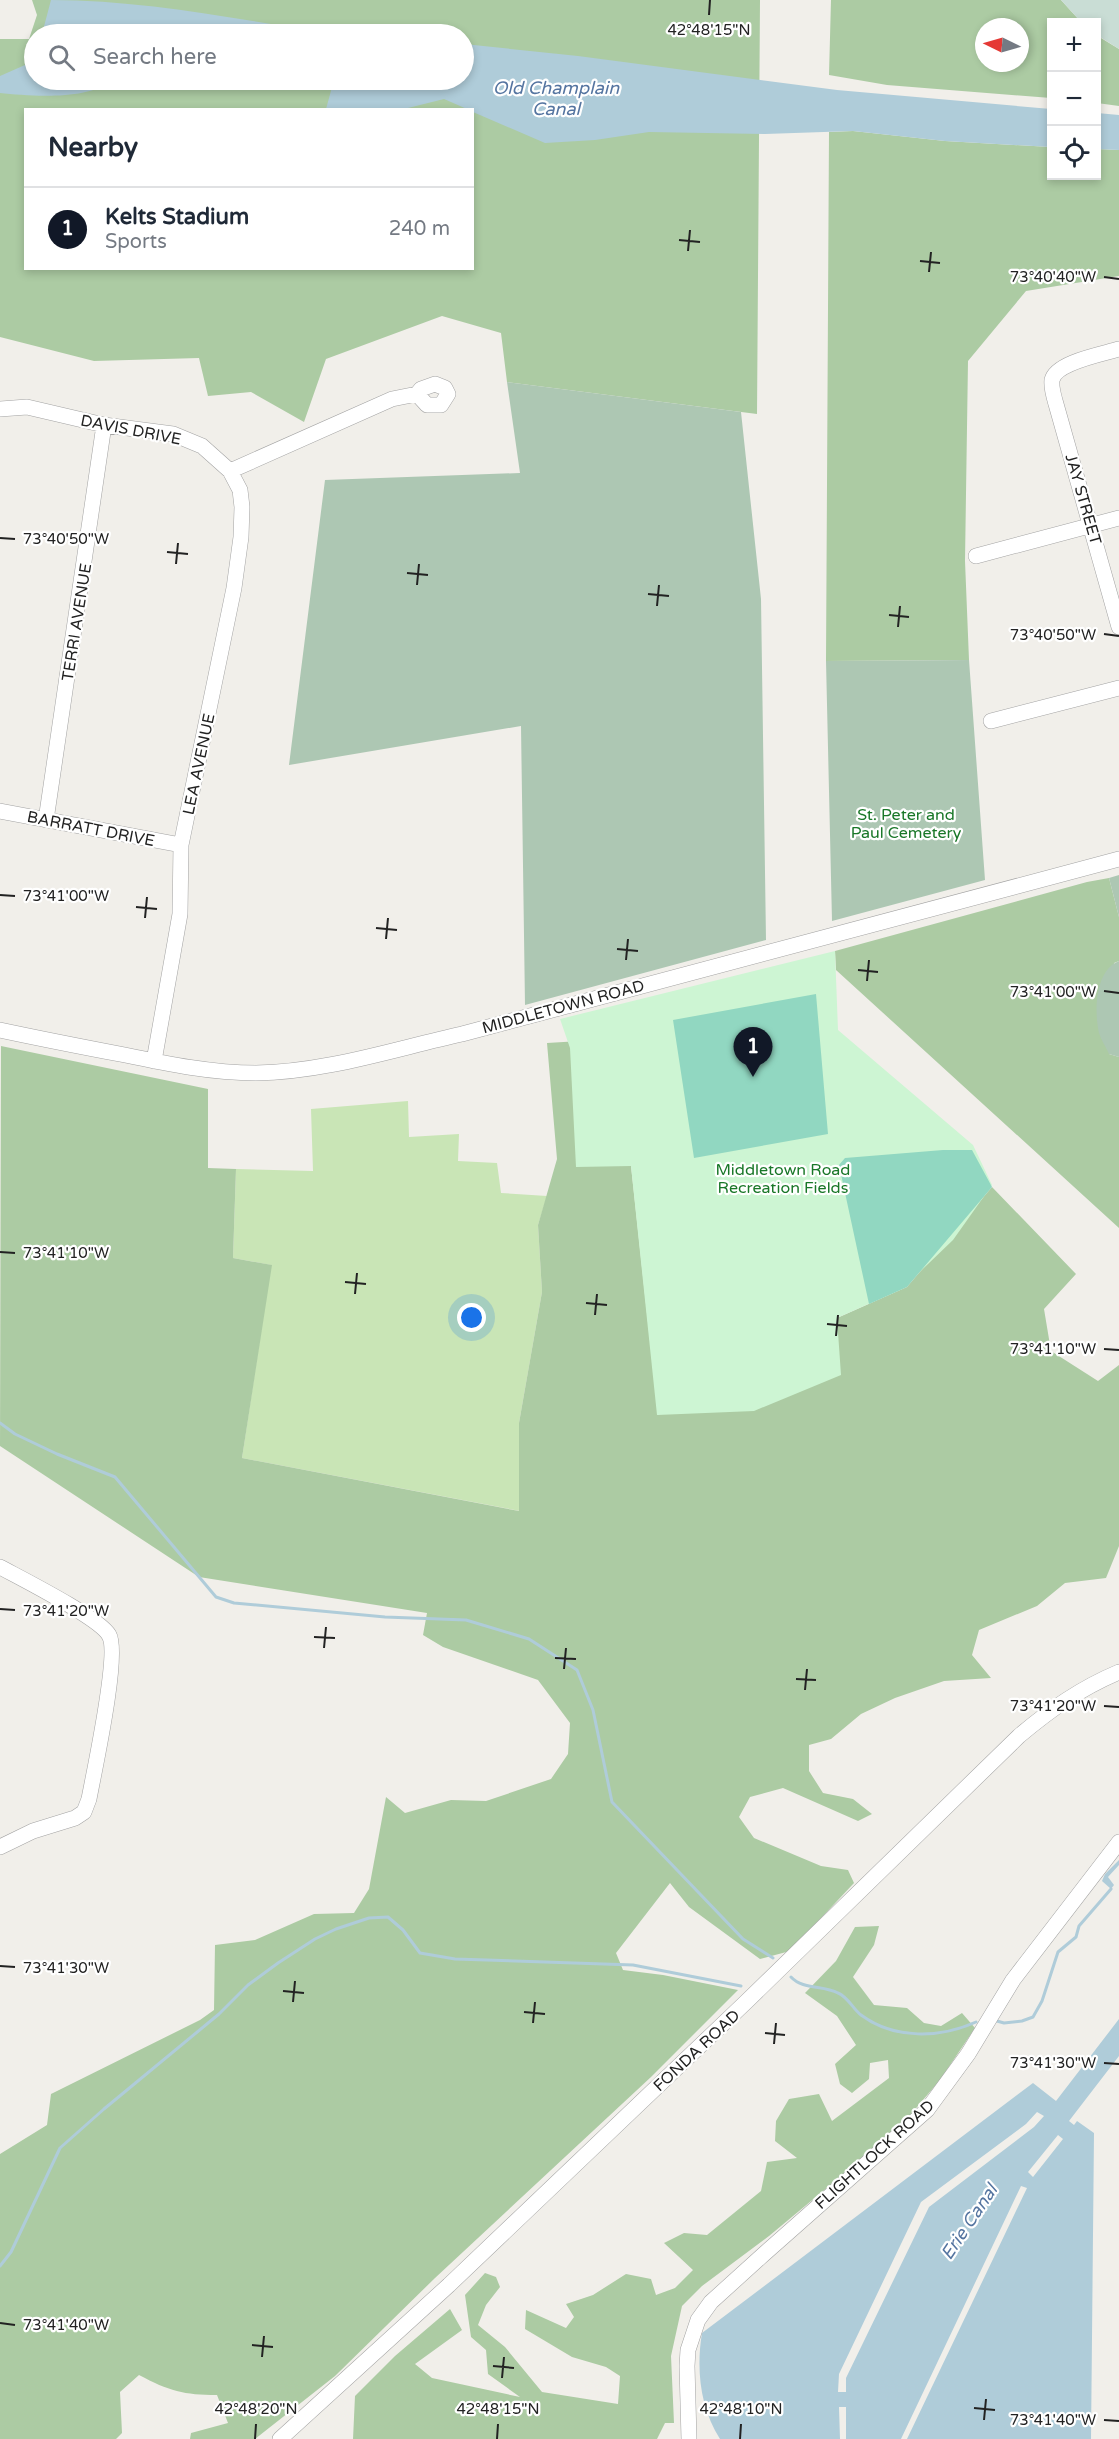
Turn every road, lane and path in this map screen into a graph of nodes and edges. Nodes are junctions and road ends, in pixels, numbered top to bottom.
1 (1119, 349) edge
2 (417, 394) dead end
3 (0, 408) edge
4 (104, 424) junction
5 (231, 471) junction
6 (1119, 518) edge
7 (1092, 525) junction
8 (976, 556) dead end
9 (1119, 627) edge
10 (1119, 688) edge
11 (991, 721) dead end
12 (0, 811) edge
13 (46, 820) junction
14 (181, 845) junction
15 (1119, 859) edge
16 (0, 1030) edge
17 (154, 1061) junction
18 (0, 1567) edge
19 (1119, 1672) edge
20 (1119, 1842) edge
21 (0, 1847) edge
22 (280, 2439) edge
23 (689, 2439) edge

1 - 7 street, JAY STREET
2 - 5 street
3 - 4 street, DAVIS DRIVE
4 - 5 street, DAVIS DRIVE
4 - 13 street, TERRI AVENUE
5 - 14 street, LEA AVENUE
6 - 7 street
7 - 8 street
7 - 9 street, JAY STREET
10 - 11 street
12 - 13 street, BARRATT DRIVE
13 - 14 street, BARRATT DRIVE
14 - 17 street, LEA AVENUE
15 - 17 street, MIDDLETOWN ROAD
16 - 17 street, MIDDLETOWN ROAD
18 - 21 street
19 - 22 street, FONDA ROAD
20 - 23 street, FLIGHTLOCK ROAD

